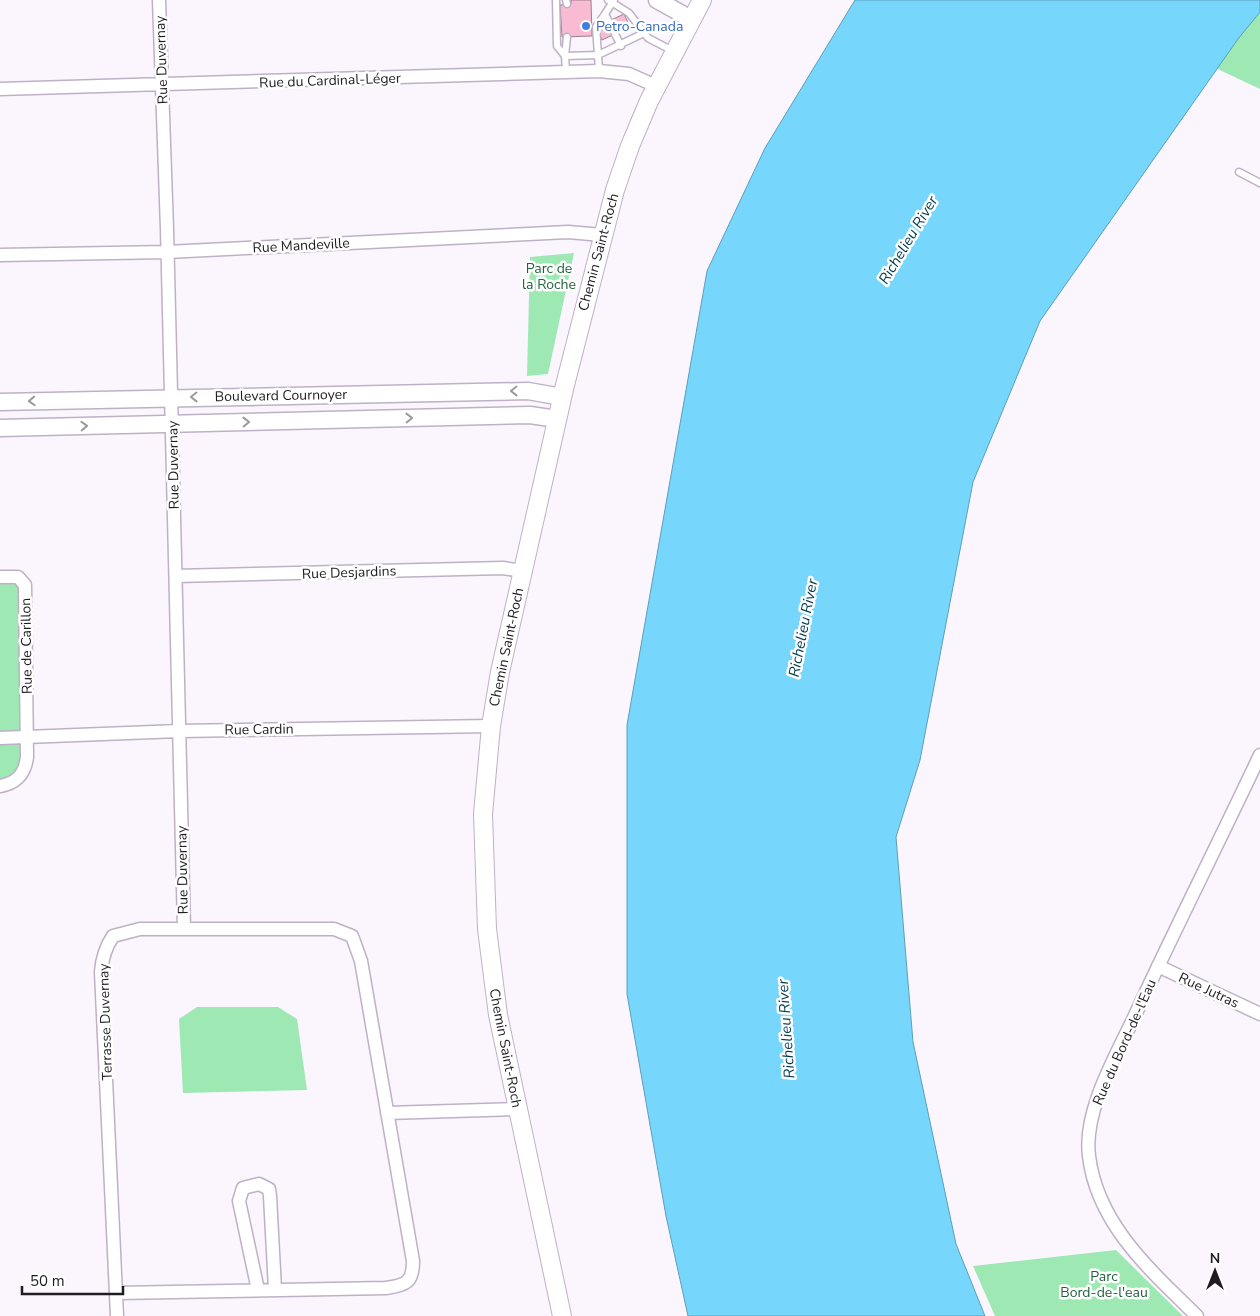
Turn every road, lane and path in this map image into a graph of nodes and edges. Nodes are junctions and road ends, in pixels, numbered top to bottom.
1 (159, 0) edge
2 (556, 0) edge
3 (657, 0) edge
4 (611, 1) edge
5 (695, 6) edge
6 (605, 14) junction
7 (644, 33) junction
8 (567, 37) dead end
9 (622, 46) junction
10 (674, 52) junction
11 (598, 55) junction
12 (565, 56) junction
13 (599, 71) junction
14 (566, 72) junction
15 (162, 86) junction
16 (656, 86) junction
17 (0, 90) edge
18 (1239, 172) dead end
19 (1260, 183) edge
20 (602, 235) junction
21 (167, 252) junction
22 (0, 255) edge
23 (171, 397) junction
24 (562, 397) junction
25 (0, 402) edge
26 (557, 420) junction
27 (172, 423) junction
28 (0, 428) edge
29 (522, 571) junction
30 (176, 576) junction
31 (0, 577) edge
32 (491, 726) junction
33 (179, 731) junction
34 (27, 737) junction
35 (0, 738) edge
36 (1260, 755) edge
37 (1255, 779) edge
38 (0, 786) edge
39 (184, 930) junction
40 (1158, 966) junction
41 (1260, 1014) edge
42 (518, 1109) junction
43 (387, 1113) junction
44 (274, 1289) junction
45 (258, 1290) junction
46 (117, 1293) junction
47 (117, 1316) edge
48 (562, 1316) edge
49 (1197, 1316) edge

1 - 15 street, Rue Duvernay
2 - 12 lane
3 - 5 street
4 - 6 lane
4 - 7 lane
5 - 10 main road, Chemin Saint-Roch
6 - 9 lane
6 - 11 lane
7 - 9 lane
7 - 10 lane
8 - 12 lane
9 - 11 lane
10 - 16 main road, Chemin Saint-Roch
11 - 12 lane
11 - 13 lane
12 - 14 lane
13 - 14 street, Rue du Cardinal-Léger
13 - 16 street, Rue du Cardinal-Léger
14 - 15 street, Rue du Cardinal-Léger
15 - 17 street, Rue du Cardinal-Léger
15 - 21 street, Rue Duvernay
16 - 20 main road, Chemin Saint-Roch
18 - 19 lane
20 - 21 street, Rue Mandeville
20 - 24 main road, Chemin Saint-Roch
21 - 22 street, Rue Mandeville
21 - 23 street, Rue Duvernay
24 -> 23 street, Boulevard Cournoyer
23 -> 25 street, Boulevard Cournoyer
23 - 27 street, Rue Duvernay
24 - 26 main road, Chemin Saint-Roch
27 -> 26 street, Boulevard Cournoyer
26 - 29 main road, Chemin Saint-Roch
28 -> 27 street, Boulevard Cournoyer
27 - 30 street, Rue Duvernay
29 - 30 street, Rue Desjardins
29 - 32 main road, Chemin Saint-Roch
30 - 33 street, Rue Duvernay
31 - 34 street, Rue de Carillon
32 - 33 street, Rue Cardin
32 - 42 main road, Chemin Saint-Roch
33 - 34 street, Rue Cardin
33 - 39 street, Rue Duvernay
34 - 35 street, Rue Cardin
34 - 38 street
36 - 37 street, Rue du Bord-de-l'Eau
37 - 40 street, Rue du Bord-de-l'Eau
39 - 43 street, Terrasse Duvernay
39 - 46 street, Terrasse Duvernay
40 - 41 street, Rue Jutras
40 - 49 street, Rue du Bord-de-l'Eau
42 - 43 street
42 - 48 main road, Chemin Saint-Roch
43 - 44 street, Terrasse Duvernay
44 - 45 street, Terrasse Duvernay
44 - 45 street
45 - 46 street, Terrasse Duvernay
46 - 47 street, Terrasse Duvernay

